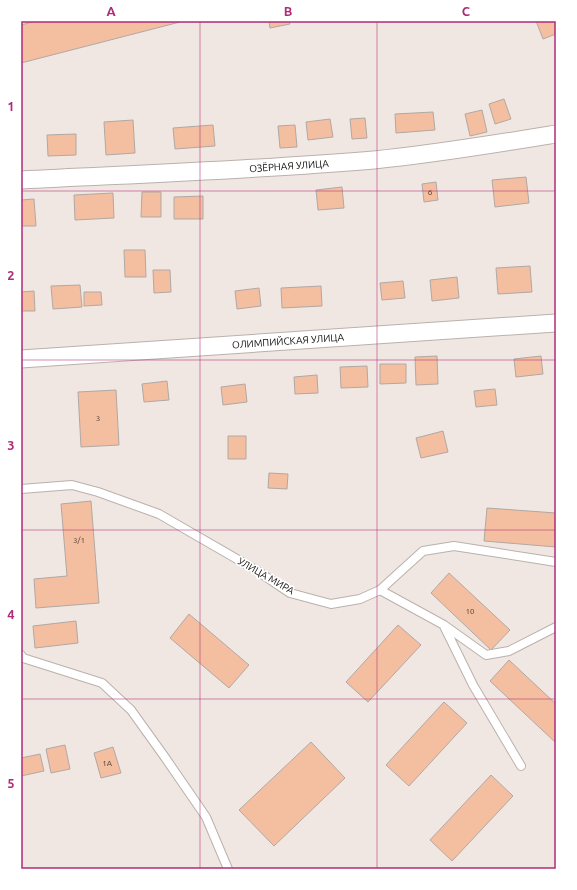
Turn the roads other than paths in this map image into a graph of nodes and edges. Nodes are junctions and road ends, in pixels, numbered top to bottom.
1 (556, 134) edge
2 (21, 180) edge
3 (556, 323) edge
4 (21, 359) edge
5 (21, 489) edge
6 (556, 562) edge
7 (380, 590) junction
8 (444, 625) junction
9 (556, 627) edge
10 (21, 655) edge
11 (521, 766) dead end
12 (228, 869) edge

1 - 2 street, ОЗЁРНАЯ УЛИЦА
3 - 4 street, ОЛИМПИЙСКАЯ УЛИЦА
5 - 7 lane, УЛИЦА МИРА
6 - 7 lane, УЛИЦА МИРА
7 - 8 lane
8 - 9 lane
8 - 11 lane
10 - 12 lane

